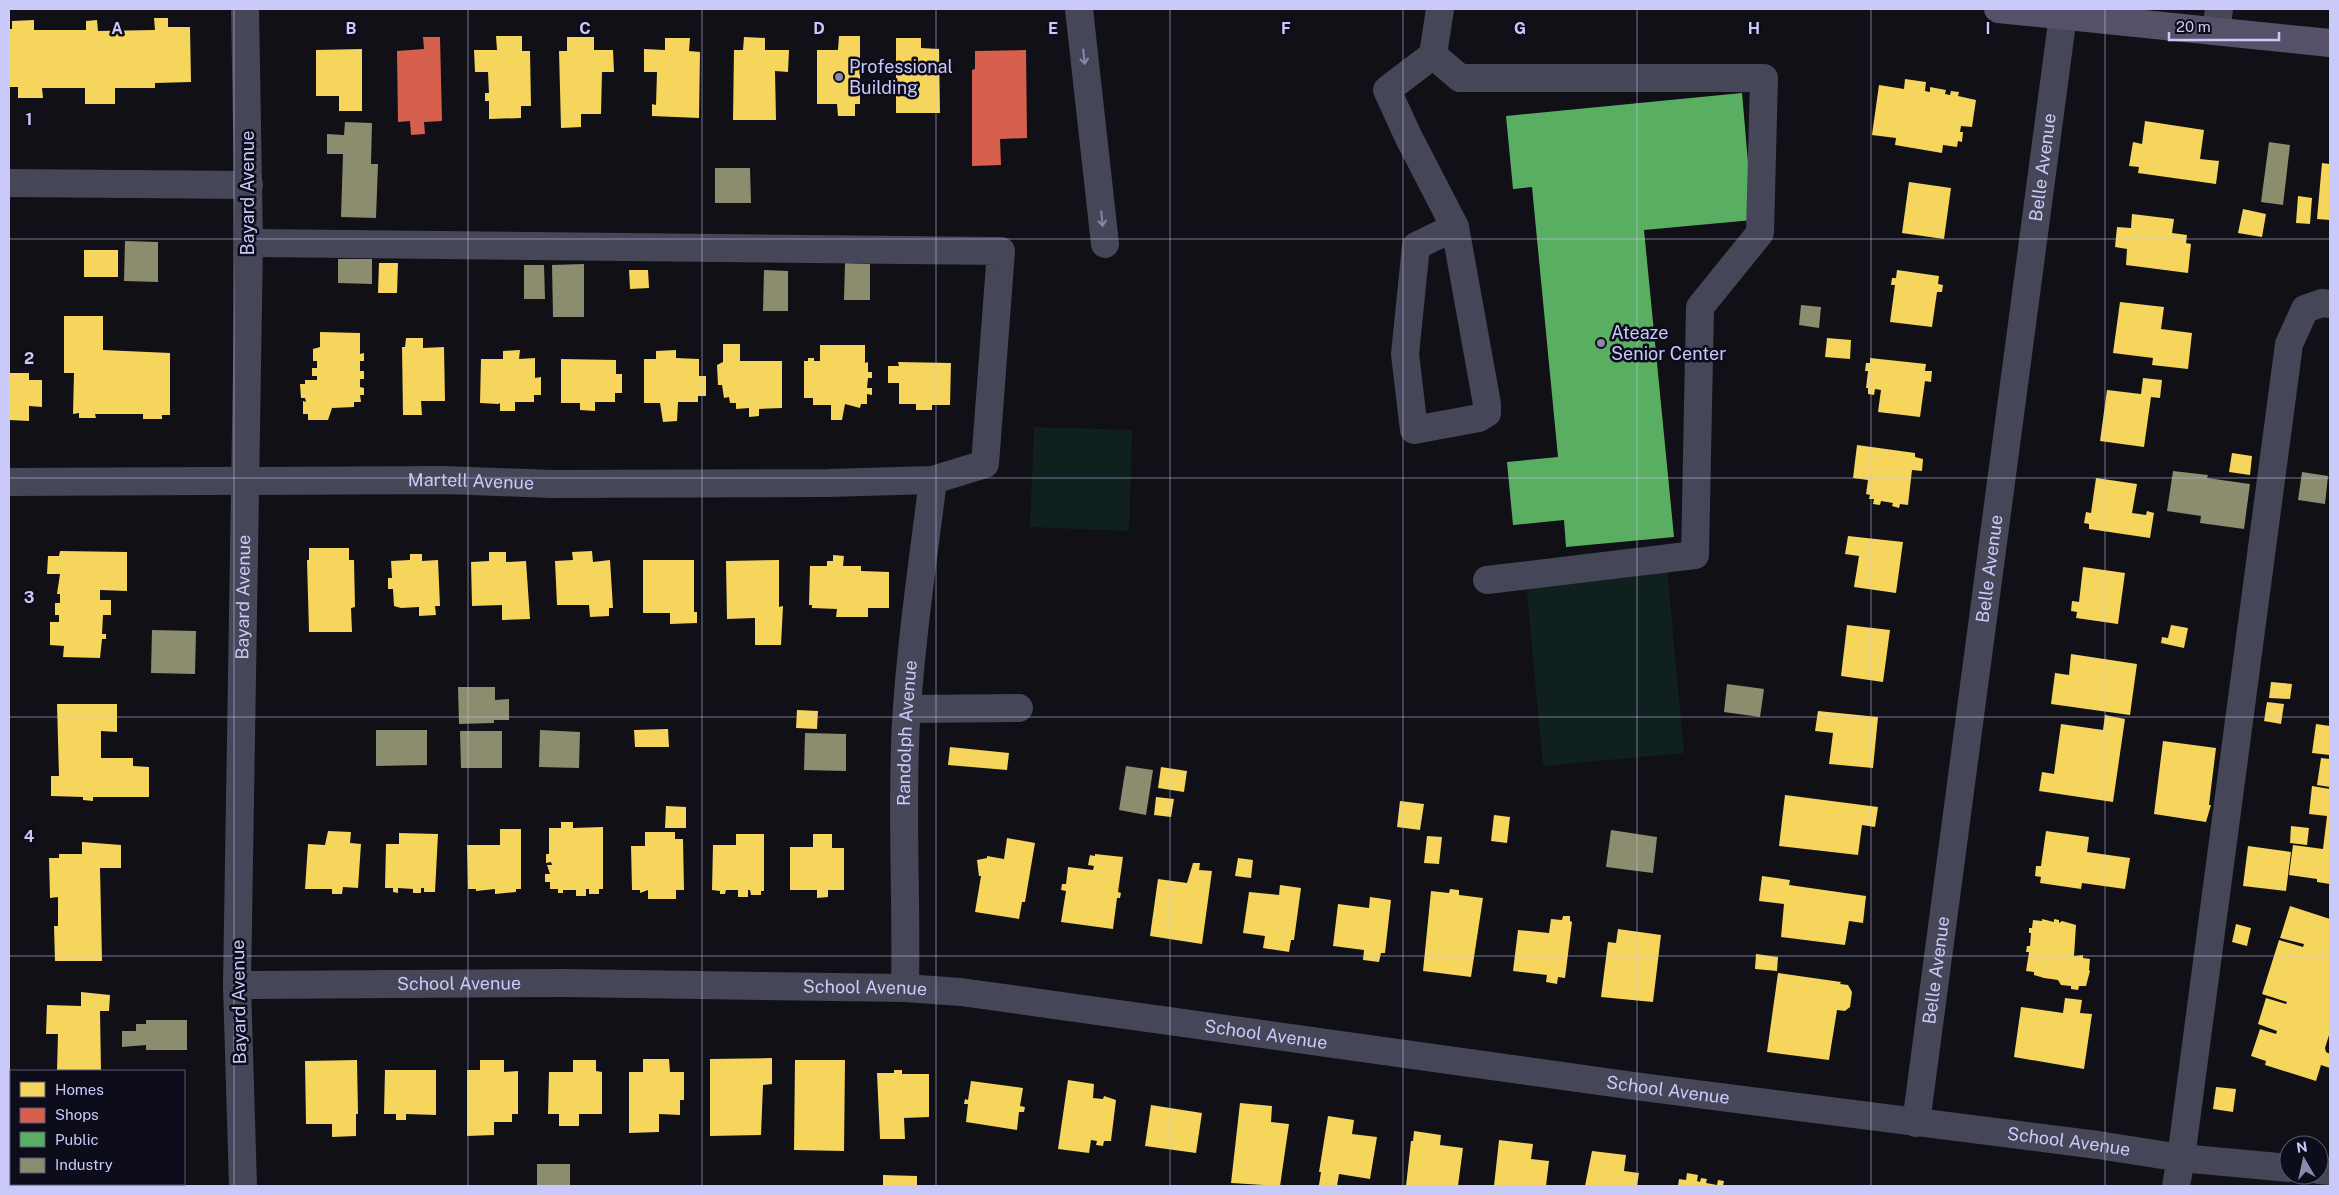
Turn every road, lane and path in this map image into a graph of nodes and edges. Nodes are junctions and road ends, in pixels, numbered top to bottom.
1 (245, 9) edge
2 (1078, 9) edge
3 (1440, 9) edge
4 (1998, 9) edge
5 (2063, 15) junction
6 (2218, 20) edge
7 (2330, 42) edge
8 (1433, 55) junction
9 (9, 183) edge
10 (249, 184) junction
11 (1455, 227) junction
12 (248, 243) junction
13 (1105, 244) dead end
14 (2330, 304) edge
15 (933, 480) junction
16 (9, 482) edge
17 (245, 482) junction
18 (1487, 580) dead end
19 (1019, 708) dead end
20 (907, 709) junction
21 (237, 985) junction
22 (905, 988) junction
23 (1916, 1122) junction
24 (2181, 1158) junction
25 (2279, 1167) edge
26 (243, 1186) edge
27 (2176, 1186) edge

1 - 10 street, Bayard Avenue
2 -> 13 street
3 - 8 street
4 - 5 main road
5 - 6 main road
5 - 23 street, Belle Avenue
6 - 7 main road
8 - 11 street
8 - 18 street
9 - 10 street
10 - 12 street, Bayard Avenue
11 - 11 street
12 - 15 street, Martell Avenue
12 - 17 street, Bayard Avenue
14 - 24 street
15 - 17 street, Martell Avenue
15 - 20 street, Randolph Avenue
16 - 17 street, Martell Avenue
17 - 21 street, Bayard Avenue
19 - 20 street
20 - 22 street, Randolph Avenue
21 - 22 street, School Avenue
21 - 26 street, Bayard Avenue
22 - 23 street, School Avenue
23 - 24 street, School Avenue
24 - 25 street, School Avenue
24 - 27 street

